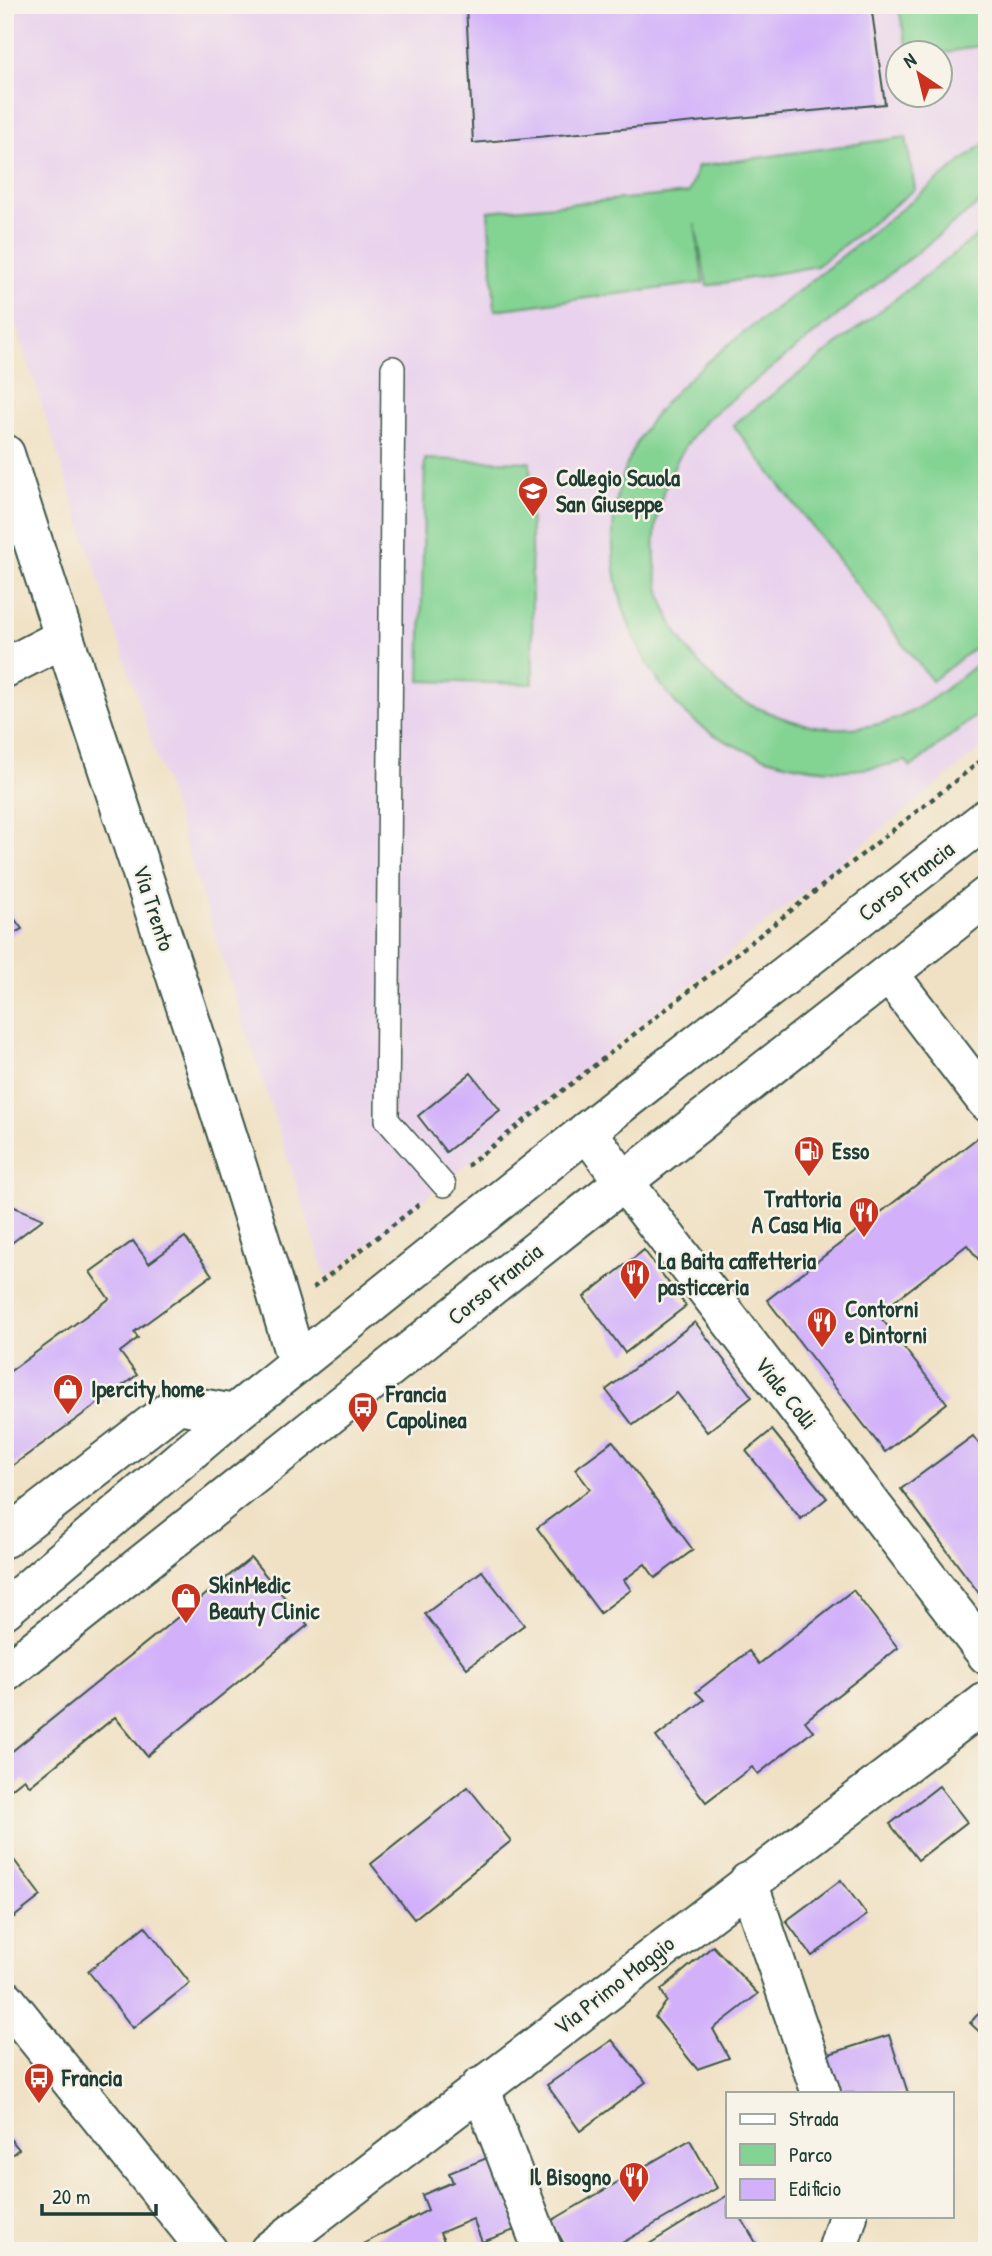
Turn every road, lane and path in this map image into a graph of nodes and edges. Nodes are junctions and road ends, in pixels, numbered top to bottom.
1 (393, 368) dead end
2 (5, 454) edge
3 (63, 638) junction
4 (5, 668) edge
5 (987, 756) edge
6 (987, 818) edge
7 (987, 897) edge
8 (889, 974) junction
9 (987, 1102) edge
10 (587, 1131) junction
11 (624, 1182) junction
12 (444, 1185) junction
13 (282, 1312) junction
14 (298, 1363) junction
15 (234, 1414) junction
16 (5, 1538) edge
17 (5, 1609) edge
18 (987, 1654) edge
19 (5, 1674) edge
20 (987, 1701) edge
21 (748, 1882) junction
22 (5, 1999) edge
23 (480, 2087) junction
24 (821, 2092) edge
25 (847, 2218) edge
26 (208, 2251) edge
27 (270, 2251) edge
28 (543, 2251) edge
29 (837, 2251) edge

1 - 12 lane
2 - 3 street, Via Trento
3 - 4 street
3 - 13 street, Via Trento
5 - 12 path
6 - 10 street, Corso Francia
7 - 8 street, Corso Francia
8 - 9 street
8 - 11 street, Corso Francia
10 - 11 street, Viale Colli
10 - 14 street, Corso Francia
11 - 18 street, Viale Colli
11 - 19 street, Corso Francia
12 - 13 path
13 - 14 street, Via Trento
14 - 15 street, Corso Francia
15 - 16 street
15 - 17 street, Corso Francia
20 - 21 street, Via Primo Maggio
21 - 23 street, Via Primo Maggio
21 - 24 street
22 - 26 street
23 - 27 street, Via Primo Maggio
23 - 28 street
25 - 29 street

